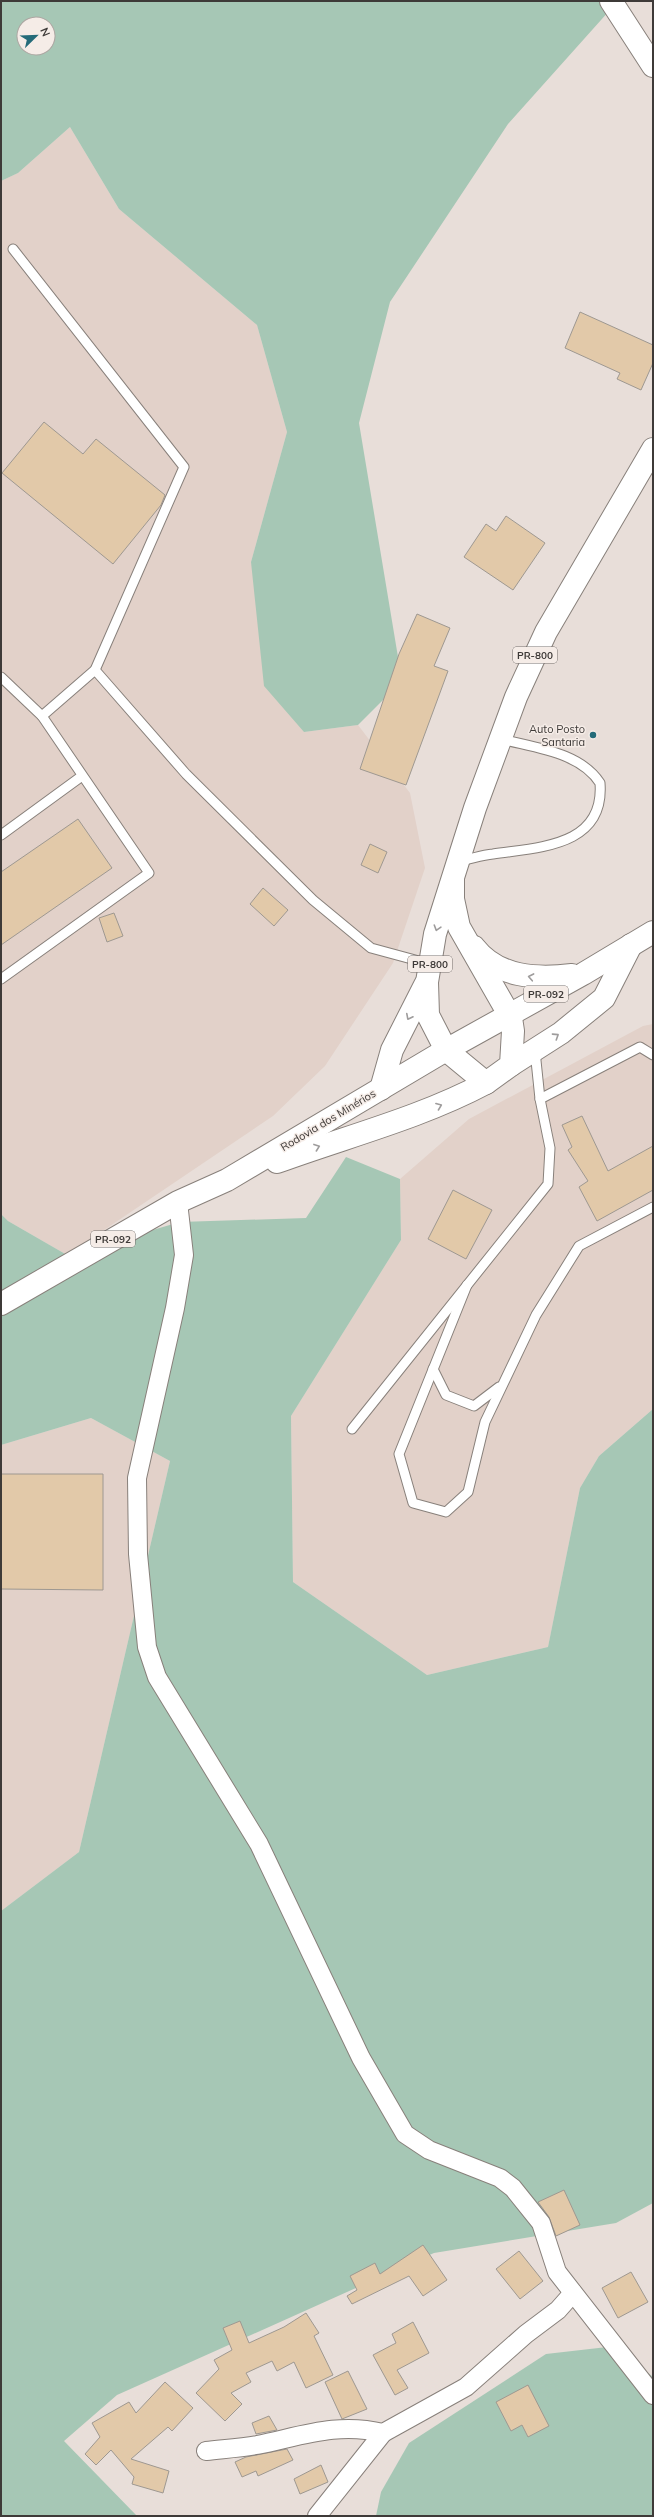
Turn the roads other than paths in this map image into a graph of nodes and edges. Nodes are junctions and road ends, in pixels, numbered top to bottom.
1 (611, 1) edge
2 (653, 66) edge
3 (13, 249) dead end
4 (653, 449) edge
5 (95, 670) junction
6 (1, 677) edge
7 (42, 716) junction
8 (501, 739) junction
9 (82, 776) junction
10 (1, 835) edge
11 (456, 870) junction
12 (459, 927) junction
13 (653, 932) edge
14 (631, 945) junction
15 (428, 973) junction
16 (583, 974) junction
17 (1, 979) edge
18 (508, 1015) junction
19 (446, 1050) junction
20 (535, 1050) junction
21 (653, 1055) edge
22 (511, 1065) junction
23 (486, 1083) junction
24 (381, 1088) junction
25 (540, 1099) junction
26 (227, 1180) junction
27 (178, 1202) junction
28 (653, 1207) edge
29 (467, 1285) junction
30 (1, 1304) edge
31 (433, 1369) junction
32 (503, 1384) junction
33 (352, 1429) dead end
34 (574, 2293) junction
35 (653, 2395) edge
36 (383, 2433) junction
37 (206, 2451) dead end
38 (317, 2516) edge

1 - 2 main road
3 - 5 lane
4 - 8 main road, PR-800
5 - 7 lane
5 - 15 lane
6 - 7 lane
7 - 9 lane
8 - 11 main road, PR-800
8 - 11 lane
9 - 10 lane
9 - 17 lane
11 - 12 main road, PR-800
11 -> 15 main road, PR-800
16 -> 12 main road
12 - 18 main road, PR-800
13 - 14 main road, Rodovia dos Minérios / PR-092
14 - 16 main road, Rodovia dos Minérios / PR-092
20 -> 14 main road
15 - 19 main road, PR-800
15 -> 24 main road
16 - 18 main road, Rodovia dos Minérios / PR-092
18 - 19 main road, Rodovia dos Minérios / PR-092
18 - 22 main road
19 - 23 main road
19 - 24 main road, Rodovia dos Minérios / PR-092
20 - 22 main road
20 - 25 lane
21 - 25 lane
22 - 23 main road
26 -> 23 main road
24 - 26 main road, Rodovia dos Minérios / PR-092
25 - 29 lane
26 - 27 main road, Rodovia dos Minérios / PR-092
27 - 30 main road, Rodovia dos Minérios / PR-092
27 - 34 street
28 - 32 lane
29 - 31 lane
29 - 33 lane
31 - 32 lane
31 - 32 lane
34 - 35 street
34 - 36 street
36 - 37 street
36 - 38 street

